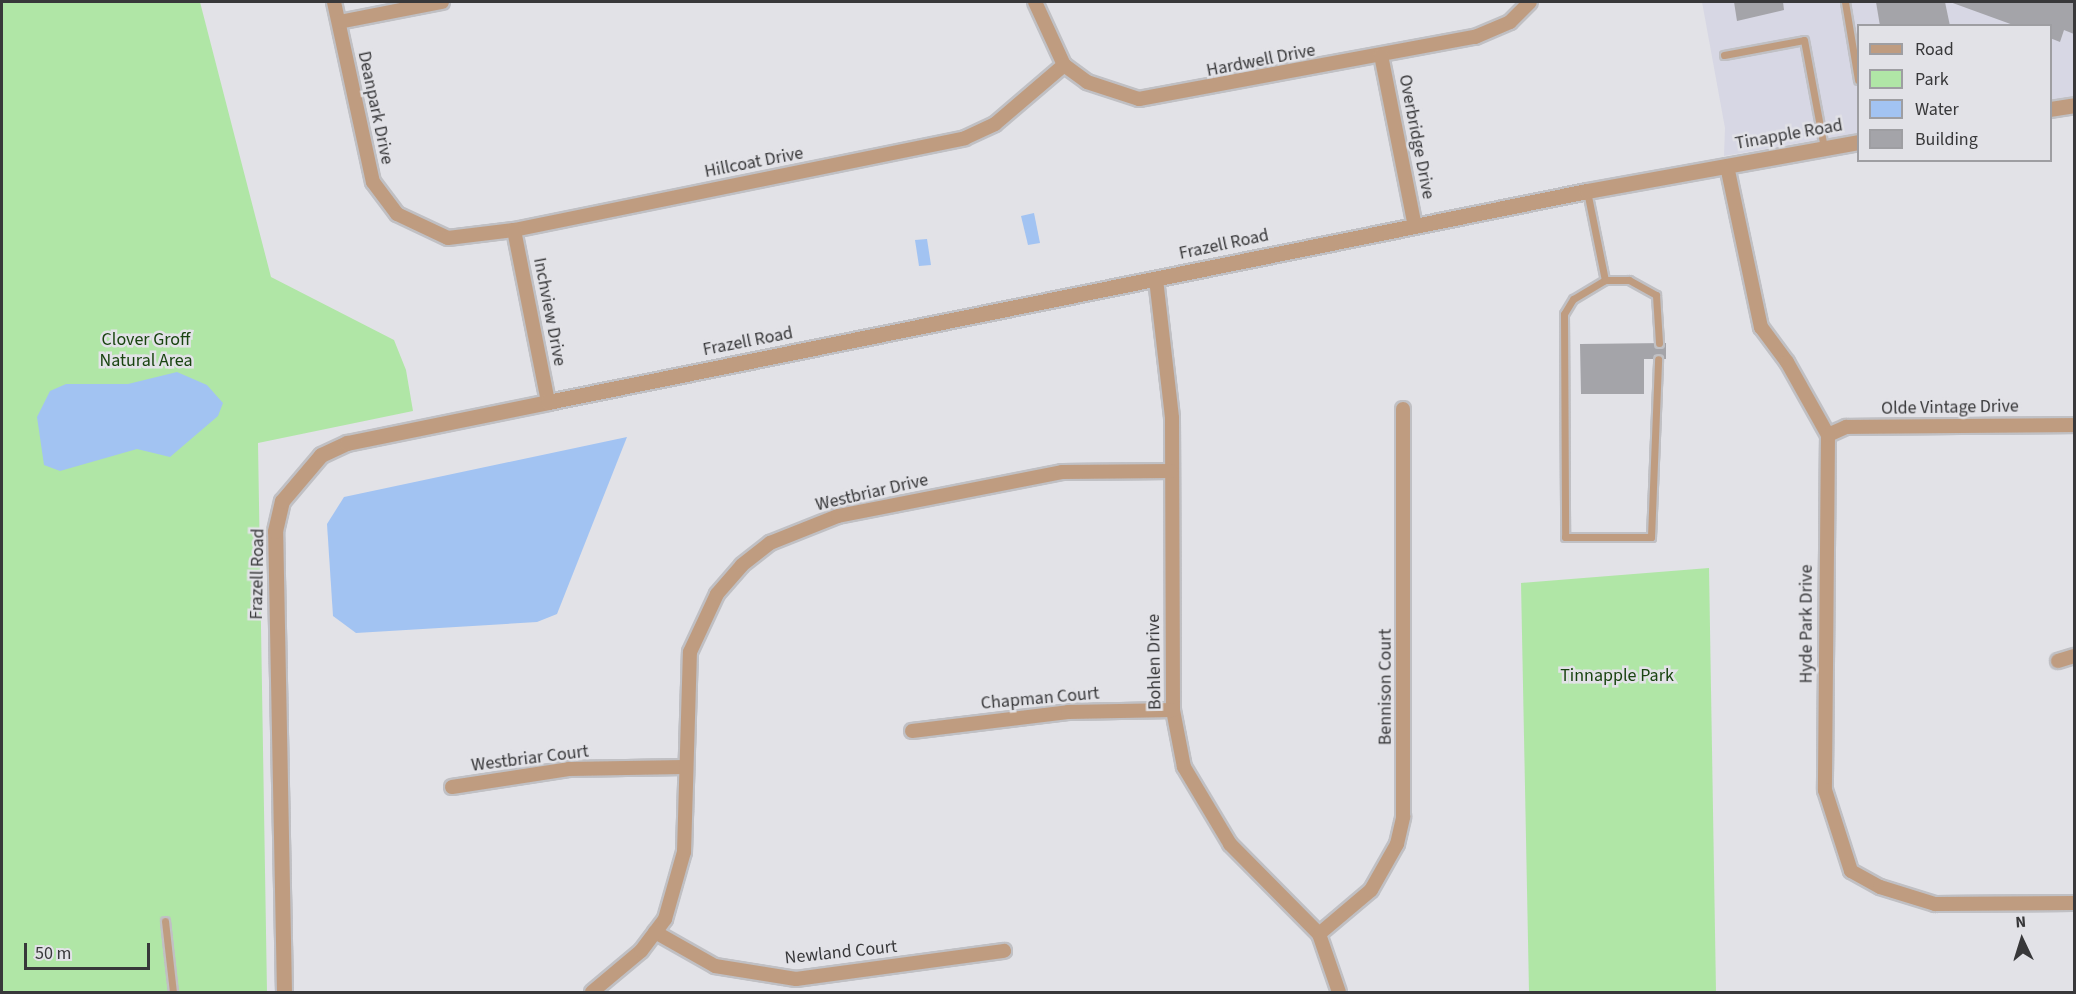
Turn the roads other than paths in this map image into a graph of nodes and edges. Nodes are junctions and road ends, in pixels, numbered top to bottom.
1 (334, 2) edge
2 (442, 2) edge
3 (1035, 2) edge
4 (1530, 2) edge
5 (1845, 2) edge
6 (339, 22) junction
7 (1381, 55) junction
8 (1724, 56) dead end
9 (1064, 65) junction
10 (1857, 74) edge
11 (2074, 105) edge
12 (2052, 109) edge
13 (1857, 142) edge
14 (1824, 148) junction
15 (1727, 166) junction
16 (1587, 191) junction
17 (1415, 226) junction
18 (514, 230) junction
19 (429, 233) joint
20 (1156, 279) junction
21 (1605, 280) junction
22 (1659, 343) dead end
23 (1658, 359) dead end
24 (548, 402) junction
25 (1403, 409) dead end
26 (2074, 425) edge
27 (1828, 435) junction
28 (1171, 471) junction
29 (2074, 656) edge
30 (2058, 661) dead end
31 (1173, 710) junction
32 (912, 731) dead end
33 (684, 767) junction
34 (452, 787) dead end
35 (2074, 903) edge
36 (165, 921) dead end
37 (655, 932) junction
38 (1319, 934) junction
39 (1004, 951) dead end
40 (173, 993) edge
41 (284, 993) edge
42 (592, 993) edge
43 (1339, 993) edge

1 - 6 street, Deanpark Drive
2 - 6 street
3 - 9 street
4 - 7 street, Hardwell Drive
5 - 10 lane
6 - 19 street, Deanpark Drive
7 - 9 street, Hardwell Drive
7 - 17 street, Overbridge Drive
8 - 14 lane
9 - 18 street, Hillcoat Drive
11 - 12 street
13 - 14 street, Tinapple Road
14 - 15 street, Tinapple Road
15 - 16 street, Frazell Road
15 - 27 street, Hyde Park Drive
16 - 17 street, Frazell Road
16 - 21 lane
17 - 20 street, Frazell Road
18 - 19 street, Hillcoat Drive
18 - 24 street, Inchview Drive
20 - 24 street, Frazell Road
20 - 28 street, Bohlen Drive
21 - 22 lane
21 - 23 lane
24 - 41 street, Frazell Road
25 - 38 street, Bennison Court
26 - 27 street, Olde Vintage Drive
27 - 35 street, Hyde Park Drive
28 - 31 street, Bohlen Drive
28 - 33 street, Westbriar Drive
29 - 30 street
31 - 32 street, Chapman Court
31 - 38 street, Bohlen Drive
33 - 34 street, Westbriar Court
33 - 37 street, Westbriar Drive
36 - 40 lane
37 - 39 street, Newland Court
37 - 42 street, Westbriar Drive
38 - 43 street, Bohlen Drive

